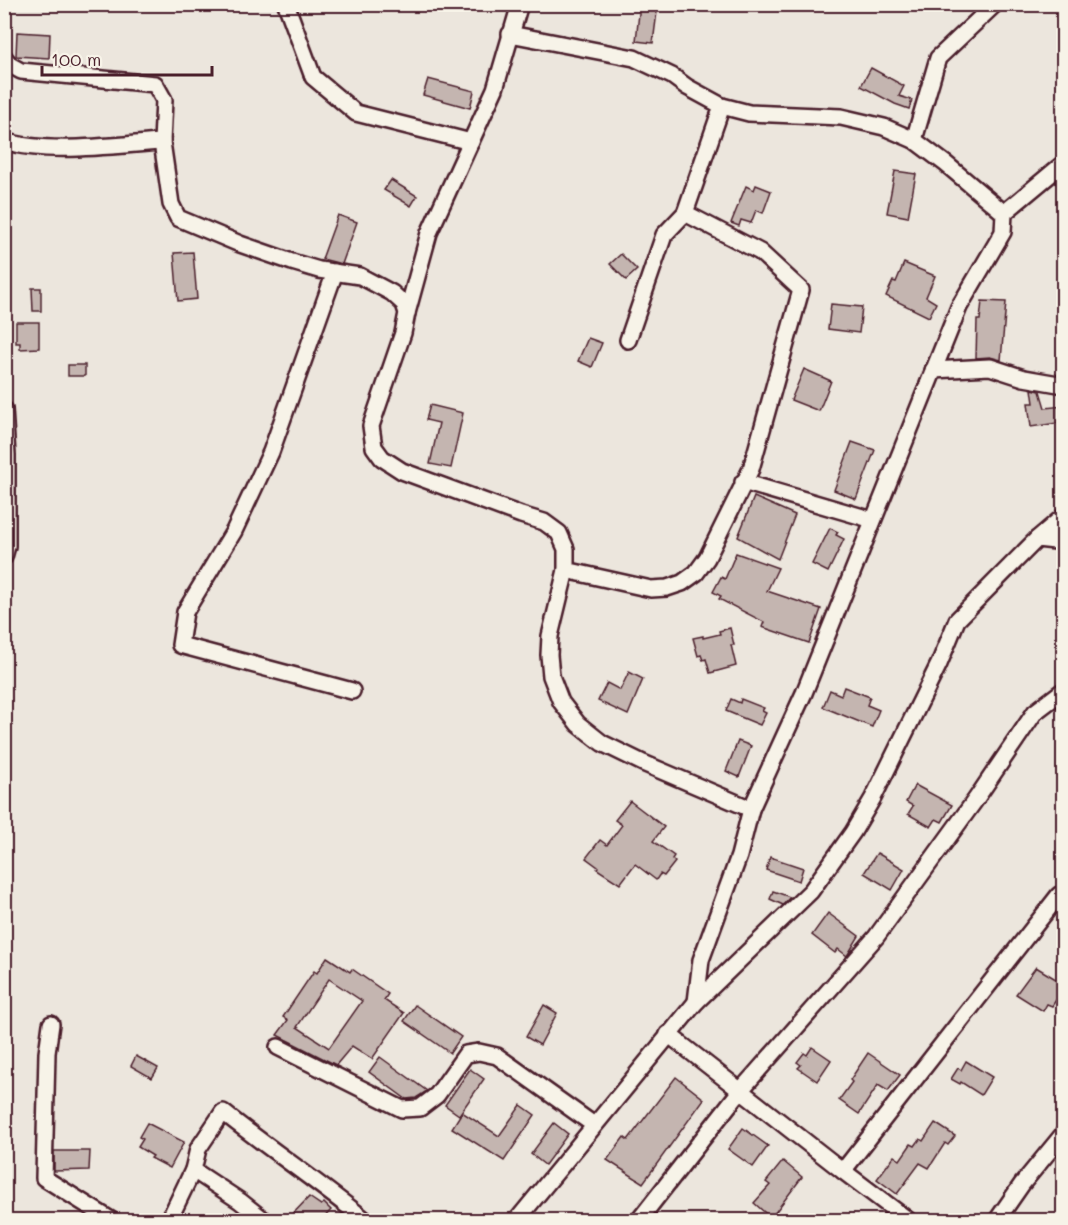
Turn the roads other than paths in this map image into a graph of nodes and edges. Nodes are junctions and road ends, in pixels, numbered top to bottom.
1 (286, 4) edge
2 (520, 4) edge
3 (995, 4) edge
4 (510, 34) junction
5 (4, 57) edge
6 (722, 106) junction
7 (914, 140) junction
8 (4, 141) edge
9 (162, 142) junction
10 (471, 142) junction
11 (1064, 163) edge
12 (685, 213) junction
13 (1004, 213) junction
14 (335, 273) junction
15 (407, 313) junction
16 (628, 340) dead end
17 (933, 370) junction
18 (1064, 385) edge
19 (4, 409) edge
20 (743, 482) junction
21 (1064, 516) edge
22 (873, 520) junction
23 (1036, 539) junction
24 (1064, 542) edge
25 (4, 557) edge
26 (566, 570) junction
27 (1064, 690) edge
28 (352, 691) dead end
29 (751, 809) junction
30 (1059, 895) dead end
31 (696, 1002) junction
32 (51, 1024) dead end
33 (668, 1034) junction
34 (278, 1047) dead end
35 (740, 1091) junction
36 (594, 1125) junction
37 (1064, 1132) edge
38 (193, 1170) junction
39 (843, 1171) junction
40 (111, 1221) edge
41 (168, 1221) edge
42 (264, 1221) edge
43 (365, 1221) edge
44 (517, 1221) edge
45 (639, 1221) edge
46 (908, 1221) edge
47 (997, 1221) edge

1 - 10 street
2 - 4 street
3 - 7 street
4 - 6 street
4 - 10 street
5 - 9 street
6 - 7 street
6 - 12 street
7 - 13 street
8 - 9 street
9 - 14 street
10 - 15 street
11 - 13 street
12 - 16 street
12 - 20 street
13 - 17 street
14 - 15 street
14 - 28 street
15 - 26 street
17 - 18 street
17 - 22 street
19 - 25 street
20 - 22 street
20 - 26 street
21 - 23 street
22 - 29 street
23 - 24 street
23 - 31 street
26 - 29 street
27 - 35 street
29 - 31 street
30 - 39 street
31 - 33 street
32 - 40 street
33 - 35 street
33 - 36 street
34 - 36 street
35 - 39 street
35 - 45 street
36 - 44 street
37 - 47 street
38 - 41 street
38 - 42 street
38 - 43 street
39 - 46 street

